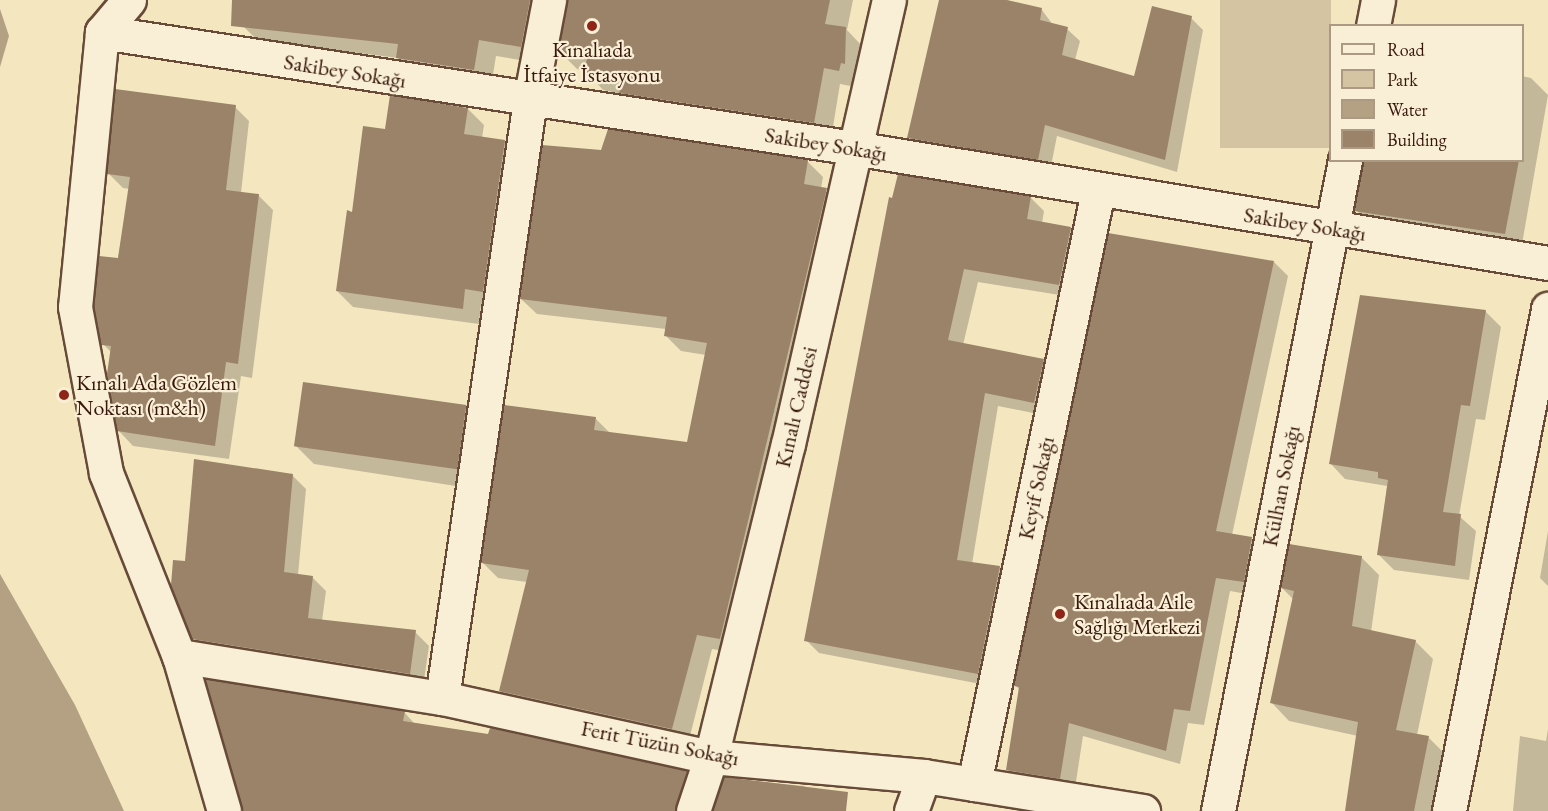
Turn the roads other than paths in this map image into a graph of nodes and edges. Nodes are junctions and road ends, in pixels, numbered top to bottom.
1 (129, 0) edge
2 (549, 0) edge
3 (889, 0) edge
4 (1378, 0) edge
5 (1373, 24) edge
6 (102, 32) junction
7 (530, 100) junction
8 (854, 148) junction
9 (1345, 162) edge
10 (1098, 191) junction
11 (1332, 229) junction
12 (1548, 263) edge
13 (1548, 309) edge
14 (179, 656) junction
15 (442, 698) junction
16 (711, 757) junction
17 (924, 776) junction
18 (974, 784) junction
19 (224, 811) edge
20 (693, 811) edge
21 (911, 811) edge
22 (1143, 811) edge
23 (1218, 811) edge
24 (1449, 811) edge

1 - 6 street
2 - 7 street
3 - 8 street, Kınalı Caddesi
4 - 5 street
6 - 7 street, Sakibey Sokağı
6 - 14 street
7 - 8 street, Sakibey Sokağı
7 - 15 street
8 - 10 street, Sakibey Sokağı
8 - 16 street, Kınalı Caddesi
9 - 11 street, Külhan Sokağı
10 - 11 street, Sakibey Sokağı
10 - 18 street, Keyif Sokağı
11 - 12 street, Sakibey Sokağı
11 - 23 street, Külhan Sokağı
13 - 24 street
14 - 15 street, Ferit Tüzün Sokağı
14 - 19 street
15 - 16 street, Ferit Tüzün Sokağı
16 - 17 street, Ferit Tüzün Sokağı
16 - 20 street, Kınalı Caddesi
17 - 18 street, Ferit Tüzün Sokağı
17 - 21 street
18 - 22 street, Ferit Tüzün Sokağı

